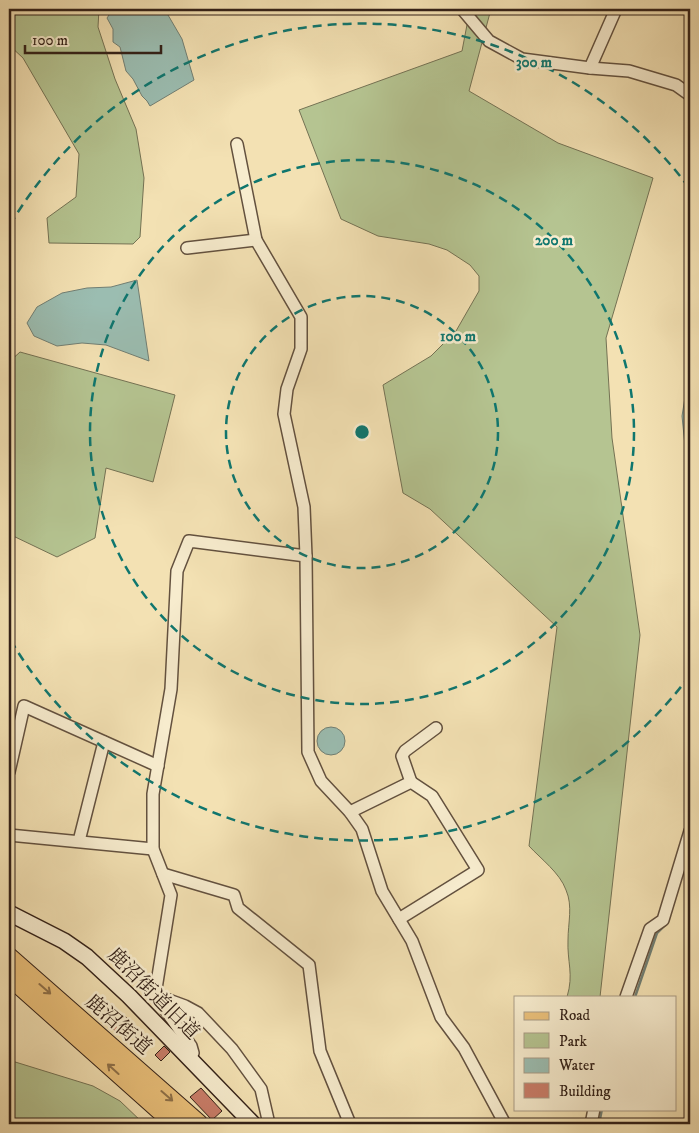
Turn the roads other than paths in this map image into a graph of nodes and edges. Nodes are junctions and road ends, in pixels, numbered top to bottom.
1 (462, 9) edge
2 (616, 9) edge
3 (590, 68) junction
4 (690, 95) edge
5 (238, 144) dead end
6 (256, 240) junction
7 (187, 248) dead end
8 (306, 556) junction
9 (436, 728) dead end
10 (104, 742) junction
11 (158, 766) junction
12 (9, 772) edge
13 (411, 782) junction
14 (350, 812) junction
15 (690, 831) edge
16 (9, 834) edge
17 (79, 841) junction
18 (153, 849) junction
19 (163, 874) junction
20 (9, 913) edge
21 (398, 919) junction
22 (9, 957) edge
23 (9, 976) edge
24 (155, 995) junction
25 (626, 996) edge
26 (189, 1058) junction
27 (594, 1110) edge
28 (175, 1124) edge
29 (199, 1124) edge
30 (253, 1124) edge
31 (270, 1124) edge
32 (350, 1124) edge
33 (505, 1124) edge
34 (591, 1124) edge

1 - 3 street
2 - 3 street
3 - 4 street
5 - 6 street
6 - 7 street
6 - 8 street
8 - 11 street
8 - 14 street
9 - 13 street
10 - 11 street
10 - 12 street
10 - 17 street
11 - 18 street
13 - 14 street
13 - 21 street
14 - 21 street
15 - 25 street
16 - 17 street
17 - 18 street
18 - 19 street
19 - 24 street
19 - 32 street
20 - 26 street, 鹿沼街道旧道
21 - 33 street
22 -> 29 main road, 鹿沼街道
28 -> 23 main road, 鹿沼街道
24 - 26 street
24 - 31 street
26 - 30 street, 鹿沼街道旧道
27 - 34 street

